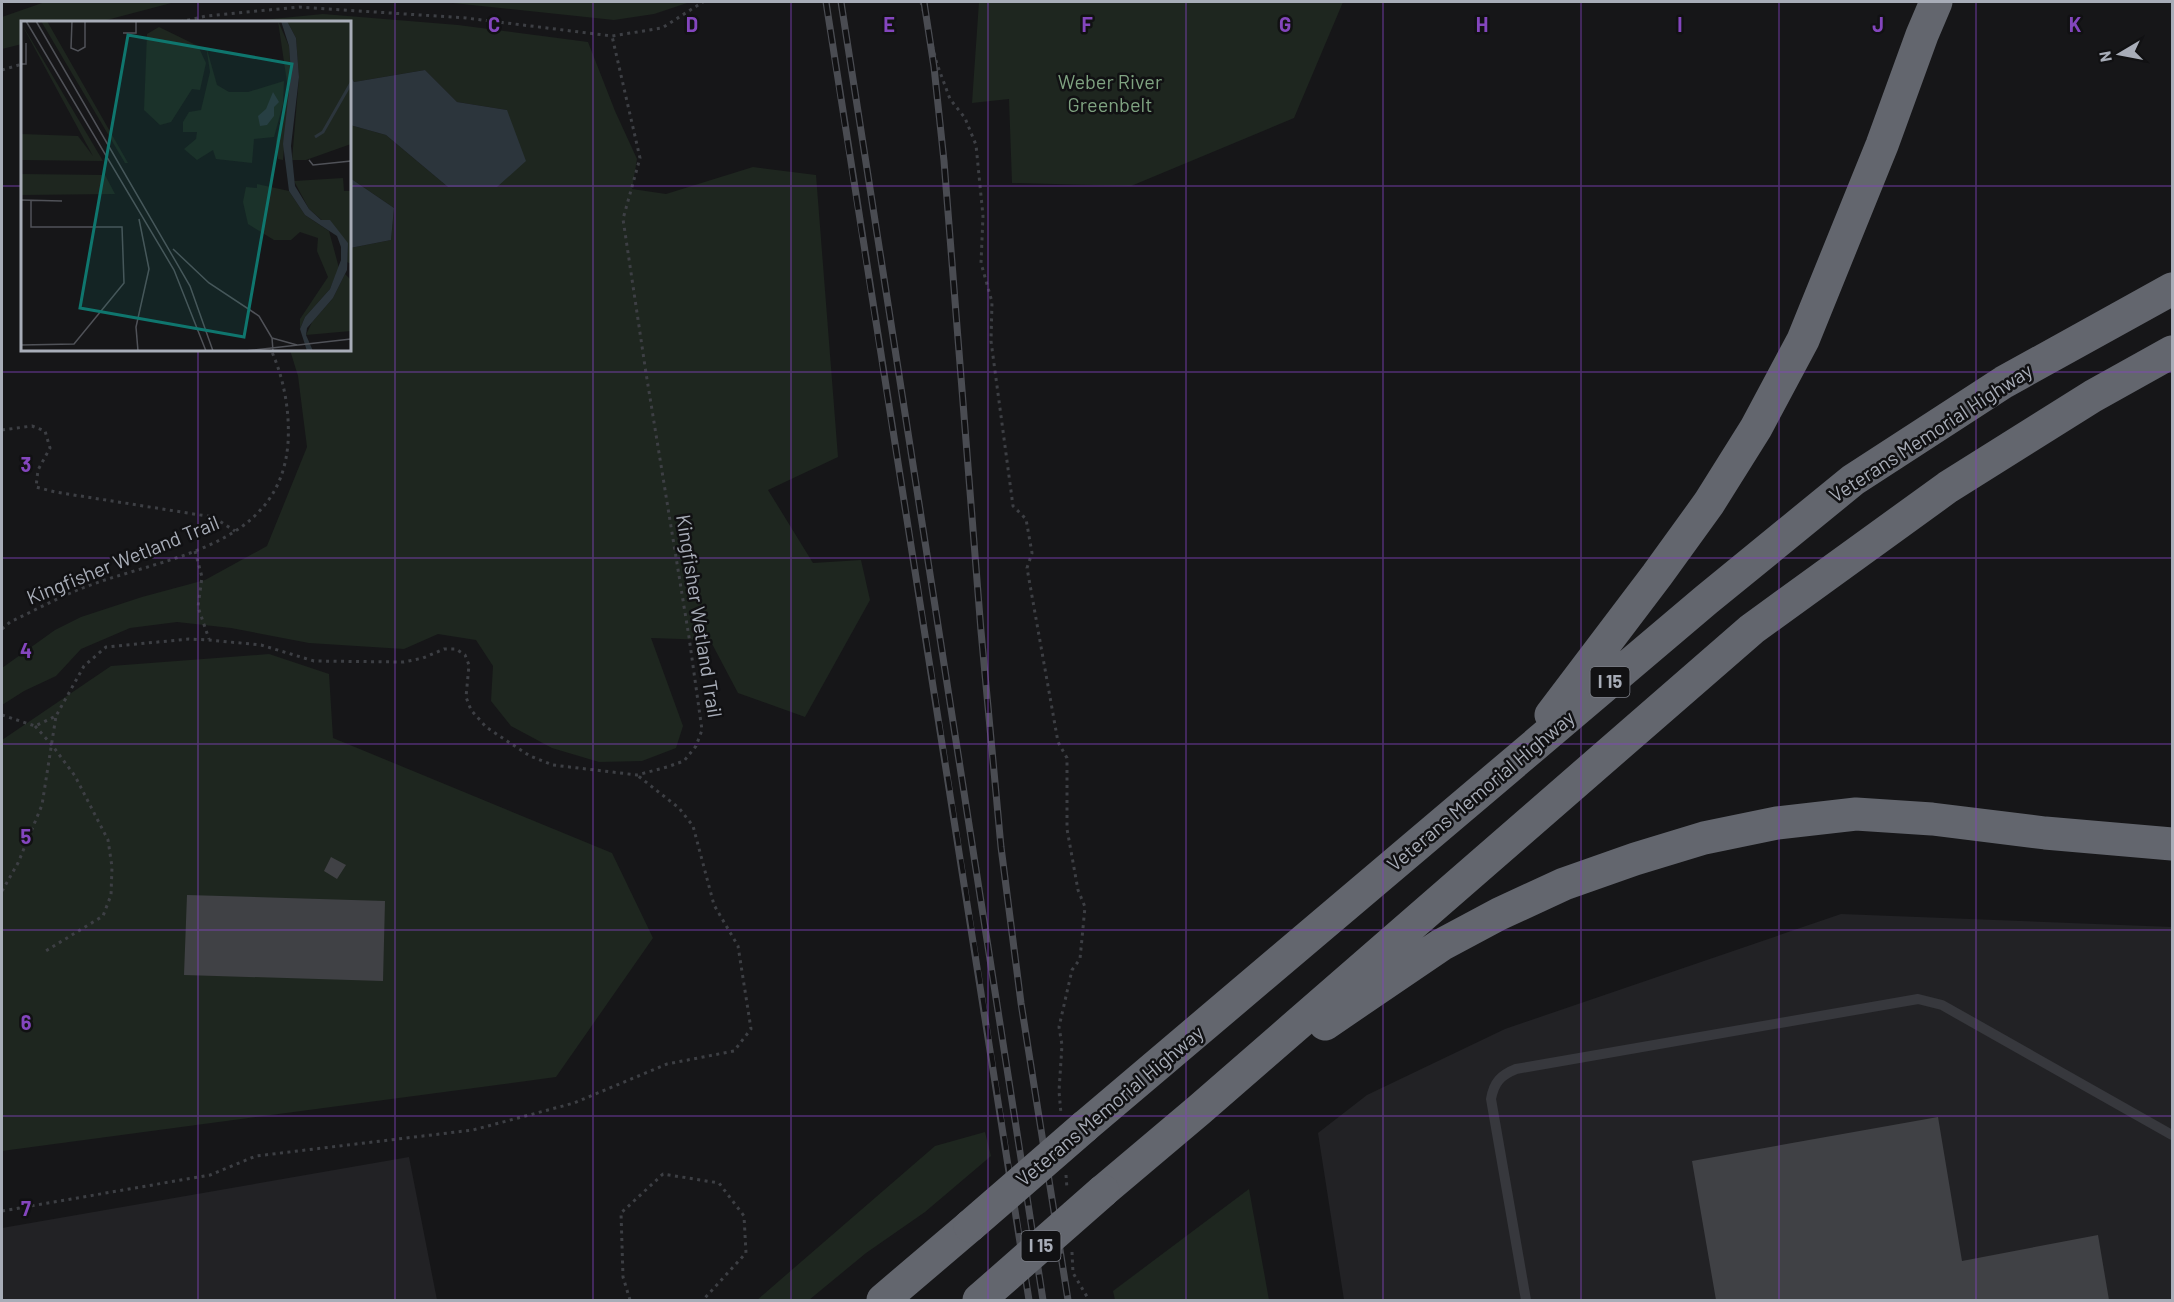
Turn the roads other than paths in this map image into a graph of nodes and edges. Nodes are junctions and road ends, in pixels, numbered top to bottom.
1 (1936, 2) edge
2 (2172, 289) edge
3 (2172, 352) edge
4 (1511, 766) junction
5 (2170, 845) edge
6 (1199, 1110) junction
7 (2172, 1135) edge
8 (883, 1300) edge
9 (979, 1300) edge
10 (1526, 1300) edge

1 - 4 highway
2 - 4 highway, Veterans Memorial Highway / I 15
3 - 6 highway, I 15
4 - 8 highway, Veterans Memorial Highway / I 15, bridge
5 - 6 highway
6 - 9 highway, I 15, bridge
7 - 10 lane

